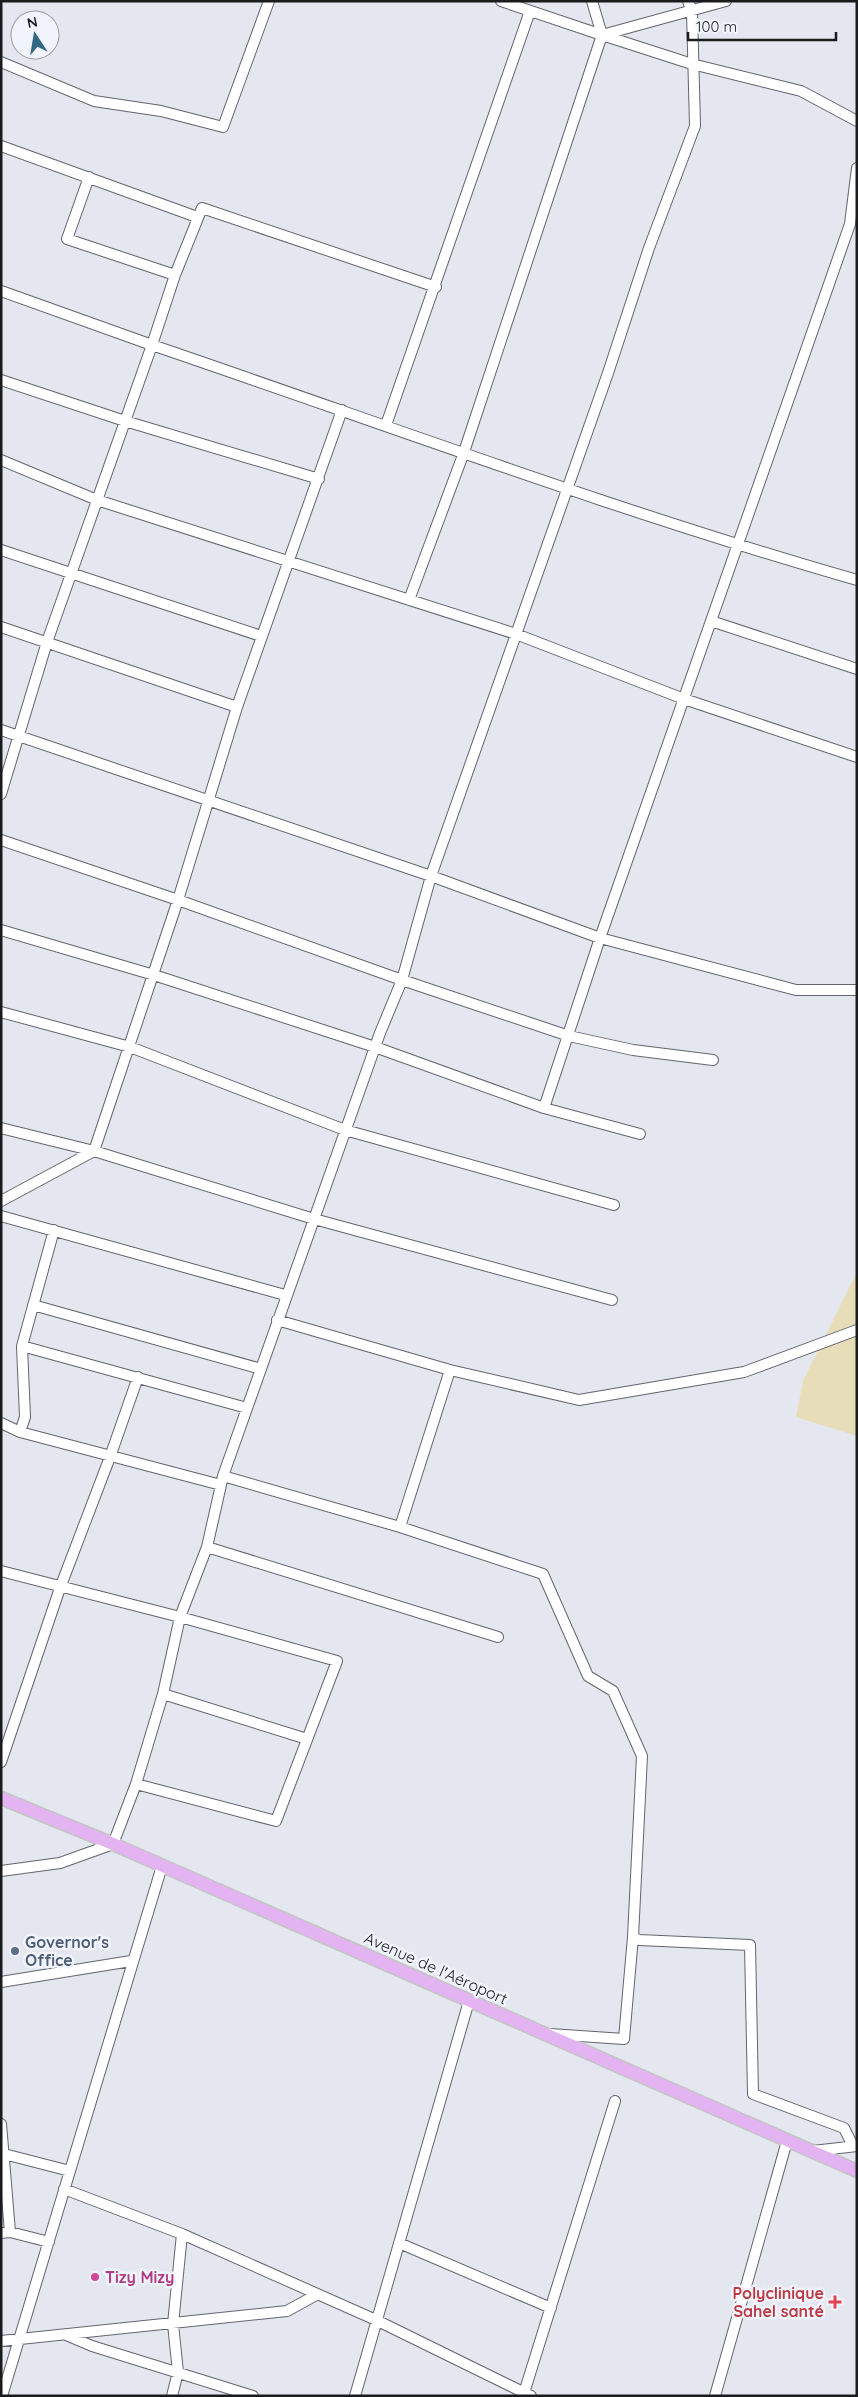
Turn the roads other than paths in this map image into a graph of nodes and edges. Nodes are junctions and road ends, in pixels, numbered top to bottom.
1 (269, 1) edge
2 (501, 1) edge
3 (592, 1) edge
4 (688, 1) edge
5 (726, 1) edge
6 (530, 11) junction
7 (692, 12) junction
8 (602, 35) junction
9 (1, 62) edge
10 (692, 64) junction
11 (857, 121) edge
12 (1, 146) edge
13 (857, 168) edge
14 (89, 177) junction
15 (197, 217) junction
16 (174, 275) junction
17 (436, 287) junction
18 (1, 291) edge
19 (152, 345) junction
20 (1, 380) edge
21 (342, 410) junction
22 (125, 421) junction
23 (386, 425) junction
24 (464, 455) junction
25 (1, 460) edge
26 (319, 479) junction
27 (568, 488) junction
28 (97, 500) junction
29 (737, 546) junction
30 (1, 550) edge
31 (287, 560) junction
32 (71, 573) junction
33 (857, 580) edge
34 (409, 600) junction
35 (711, 621) junction
36 (1, 627) edge
37 (516, 634) junction
38 (261, 636) junction
39 (48, 642) junction
40 (857, 669) edge
41 (684, 699) junction
42 (236, 707) junction
43 (1, 730) edge
44 (20, 736) junction
45 (857, 758) edge
46 (1, 794) edge
47 (208, 802) junction
48 (1, 840) edge
49 (431, 876) junction
50 (178, 900) junction
51 (1, 930) edge
52 (600, 938) junction
53 (154, 975) junction
54 (402, 980) junction
55 (857, 990) edge
56 (1, 1012) edge
57 (569, 1036) junction
58 (130, 1047) junction
59 (375, 1047) junction
60 (713, 1060) dead end
61 (544, 1108) junction
62 (1, 1128) edge
63 (345, 1130) junction
64 (640, 1134) dead end
65 (94, 1151) junction
66 (1, 1201) edge
67 (614, 1205) dead end
68 (1, 1216) edge
69 (314, 1219) junction
70 (54, 1230) junction
71 (285, 1295) junction
72 (612, 1300) dead end
73 (33, 1305) junction
74 (277, 1320) junction
75 (857, 1330) edge
76 (22, 1346) junction
77 (261, 1369) junction
78 (450, 1370) junction
79 (138, 1377) junction
80 (247, 1408) junction
81 (1, 1424) edge
82 (20, 1432) junction
83 (110, 1457) junction
84 (222, 1481) junction
85 (400, 1527) junction
86 (207, 1547) junction
87 (1, 1571) edge
88 (60, 1588) junction
89 (180, 1617) junction
90 (498, 1637) dead end
91 (163, 1694) junction
92 (307, 1739) junction
93 (1, 1762) edge
94 (136, 1784) junction
95 (1, 1798) edge
96 (113, 1844) junction
97 (162, 1866) junction
98 (1, 1871) edge
99 (633, 1937) junction
100 (131, 1961) junction
101 (1, 1982) edge
102 (469, 2001) junction
103 (544, 2033) junction
104 (615, 2102) dead end
105 (1, 2124) edge
106 (787, 2140) junction
107 (856, 2143) edge
108 (813, 2152) junction
109 (4, 2154) junction
110 (70, 2170) junction
111 (857, 2171) edge
112 (64, 2189) junction
113 (6, 2232) edge
114 (182, 2234) junction
115 (48, 2242) junction
116 (399, 2243) junction
117 (316, 2295) junction
118 (550, 2308) junction
119 (376, 2320) junction
120 (173, 2324) junction
121 (64, 2335) junction
122 (19, 2339) junction
123 (1, 2341) edge
124 (178, 2372) junction
125 (509, 2391) edge
126 (528, 2394) edge
127 (2, 2396) edge
128 (172, 2396) edge
129 (253, 2396) edge
130 (354, 2396) edge
131 (715, 2396) edge

1 - 9 street
2 - 6 street
3 - 8 street
4 - 7 street
5 - 7 street
6 - 8 street
6 - 17 street
7 - 8 street
7 - 10 street
8 - 10 street
8 - 24 street
10 - 11 street
10 - 27 street
12 - 14 street
13 - 29 street
14 - 15 street
14 - 16 street
15 - 16 street
15 - 17 street
16 - 19 street
17 - 23 street
18 - 19 street
19 - 21 street
19 - 22 street
20 - 22 street
21 - 23 street
21 - 26 street
22 - 26 street
22 - 28 street
23 - 24 street
24 - 27 street
24 - 34 street
25 - 28 street
26 - 31 street
27 - 29 street
27 - 37 street
28 - 31 street
28 - 32 street
29 - 33 street
29 - 35 street
30 - 32 street
31 - 34 street
31 - 38 street
32 - 38 street
32 - 39 street
34 - 37 street
35 - 40 street
35 - 41 street
36 - 39 street
37 - 41 street
37 - 49 street
38 - 42 street
39 - 42 street
39 - 44 street
41 - 45 street
41 - 52 street
42 - 47 street
43 - 44 street
44 - 46 street
44 - 47 street
47 - 49 street
47 - 50 street
48 - 50 street
49 - 52 street
49 - 54 street
50 - 53 street
50 - 54 street
51 - 53 street
52 - 55 street
52 - 57 street
53 - 58 street
53 - 59 street
54 - 57 street
54 - 59 street
56 - 58 street
57 - 60 street
57 - 61 street
58 - 63 street
58 - 65 street
59 - 61 street
59 - 63 street
61 - 64 street
62 - 65 street
63 - 67 street
63 - 69 street
65 - 66 street
65 - 69 street
68 - 70 street
69 - 71 street
69 - 72 street
70 - 71 street
70 - 73 street
71 - 74 street
73 - 76 street
73 - 77 street
74 - 77 street
74 - 78 street
75 - 78 street
76 - 79 street
76 - 82 street
77 - 80 street
78 - 85 street
79 - 80 street
79 - 83 street
80 - 84 street
81 - 82 street
82 - 83 street
83 - 84 street
83 - 88 street
84 - 85 street
84 - 86 street
85 - 99 street
86 - 89 street
86 - 90 street
87 - 88 street
88 - 89 street
88 - 93 street
89 - 91 street
89 - 92 street
91 - 92 street
91 - 94 street
92 - 94 street
94 - 96 street
95 - 96 main road, Avenue de l'Aéroport
96 - 97 main road, Avenue de l'Aéroport
96 - 98 street
97 - 100 street
97 - 102 main road, Avenue de l'Aéroport
99 - 103 street
99 - 107 street
100 - 101 street
100 - 110 street
102 - 103 main road, Avenue de l'Aéroport
102 - 116 street
103 - 106 main road, Avenue de l'Aéroport
104 - 118 street
105 - 109 street
106 - 108 main road, Avenue de l'Aéroport
106 - 131 street
107 - 108 street
108 - 111 main road, Avenue de l'Aéroport
109 - 110 street
109 - 113 street
110 - 112 street
112 - 114 street
112 - 115 street
113 - 115 street
114 - 117 street
114 - 120 street
115 - 122 street
116 - 118 street
116 - 119 street
117 - 119 street
117 - 120 street
118 - 126 street
119 - 125 street
119 - 130 street
120 - 121 street
120 - 124 street
121 - 122 street
121 - 124 street
122 - 123 street
122 - 127 street
124 - 128 street
124 - 129 street
125 - 126 street

